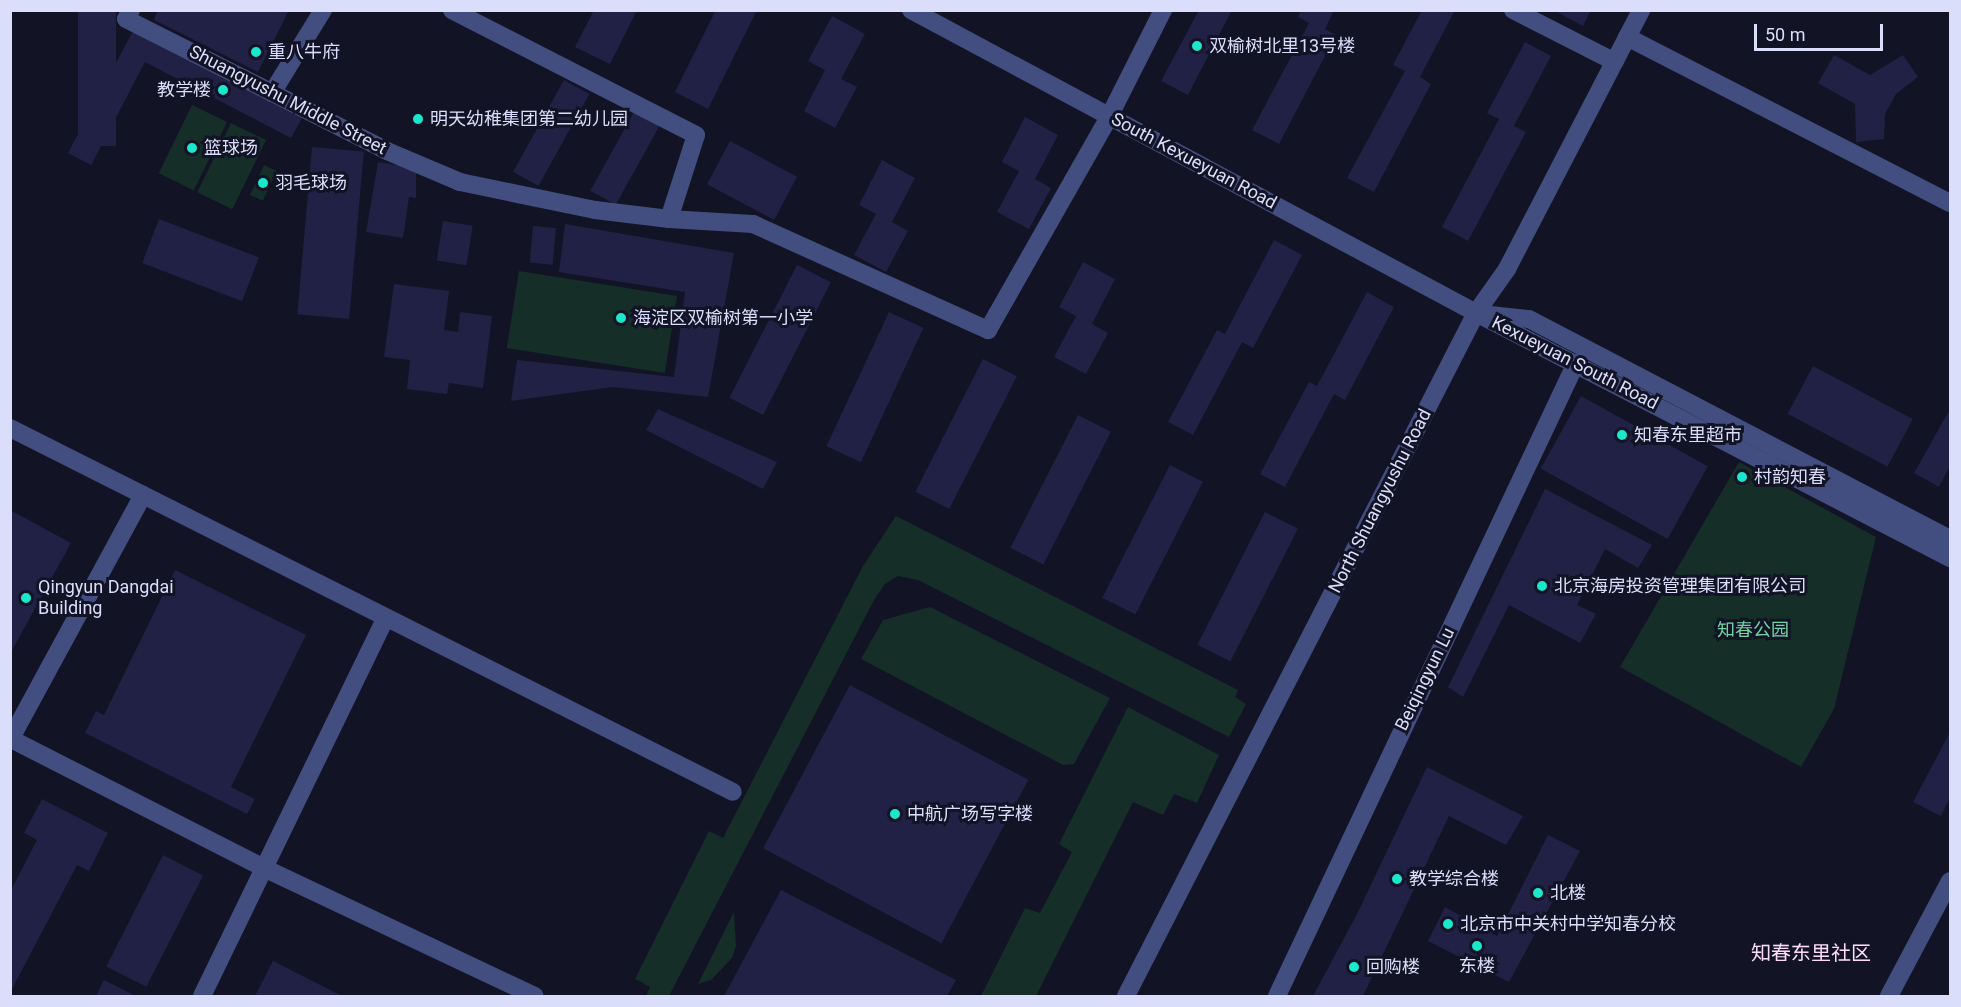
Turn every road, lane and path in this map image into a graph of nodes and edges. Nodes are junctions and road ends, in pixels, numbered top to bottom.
1 (130, 10) edge
2 (323, 10) edge
3 (452, 10) edge
4 (911, 10) edge
5 (1163, 10) edge
6 (1513, 10) edge
7 (1641, 10) edge
8 (1628, 38) junction
9 (1615, 62) junction
10 (272, 93) junction
11 (1110, 116) junction
12 (1950, 202) edge
13 (669, 219) junction
14 (1476, 314) junction
15 (1576, 363) junction
16 (10, 428) edge
17 (143, 495) junction
18 (1950, 539) edge
19 (1950, 558) edge
20 (385, 619) junction
21 (11, 740) edge
22 (733, 792) dead end
23 (266, 869) junction
24 (1950, 881) edge
25 (202, 996) edge
26 (535, 996) edge
27 (1126, 996) edge
28 (1278, 996) edge
29 (1889, 996) edge

1 - 10 street, Shuangyushu Middle Street
2 - 10 street
3 - 13 street
4 - 11 street, South Kexueyuan Road
5 - 11 street
6 - 9 street
7 - 8 street, North Shuangyushu Road
8 - 9 street, North Shuangyushu Road
8 - 12 street
9 - 14 street, North Shuangyushu Road
10 - 13 street, Shuangyushu Middle Street
11 - 13 street, Shuangyushu Middle Street
11 - 14 street, South Kexueyuan Road
14 - 15 street, Kexueyuan South Road
14 - 18 street, Kexueyuan South Road
14 - 27 street, North Shuangyushu Road
15 - 19 street, Kexueyuan South Road
15 - 28 street, Beiqingyun Lu
16 - 17 street
17 - 20 street
17 - 21 street
20 - 22 street
20 - 23 street
21 - 23 street
23 - 25 street
23 - 26 street
24 - 29 street

